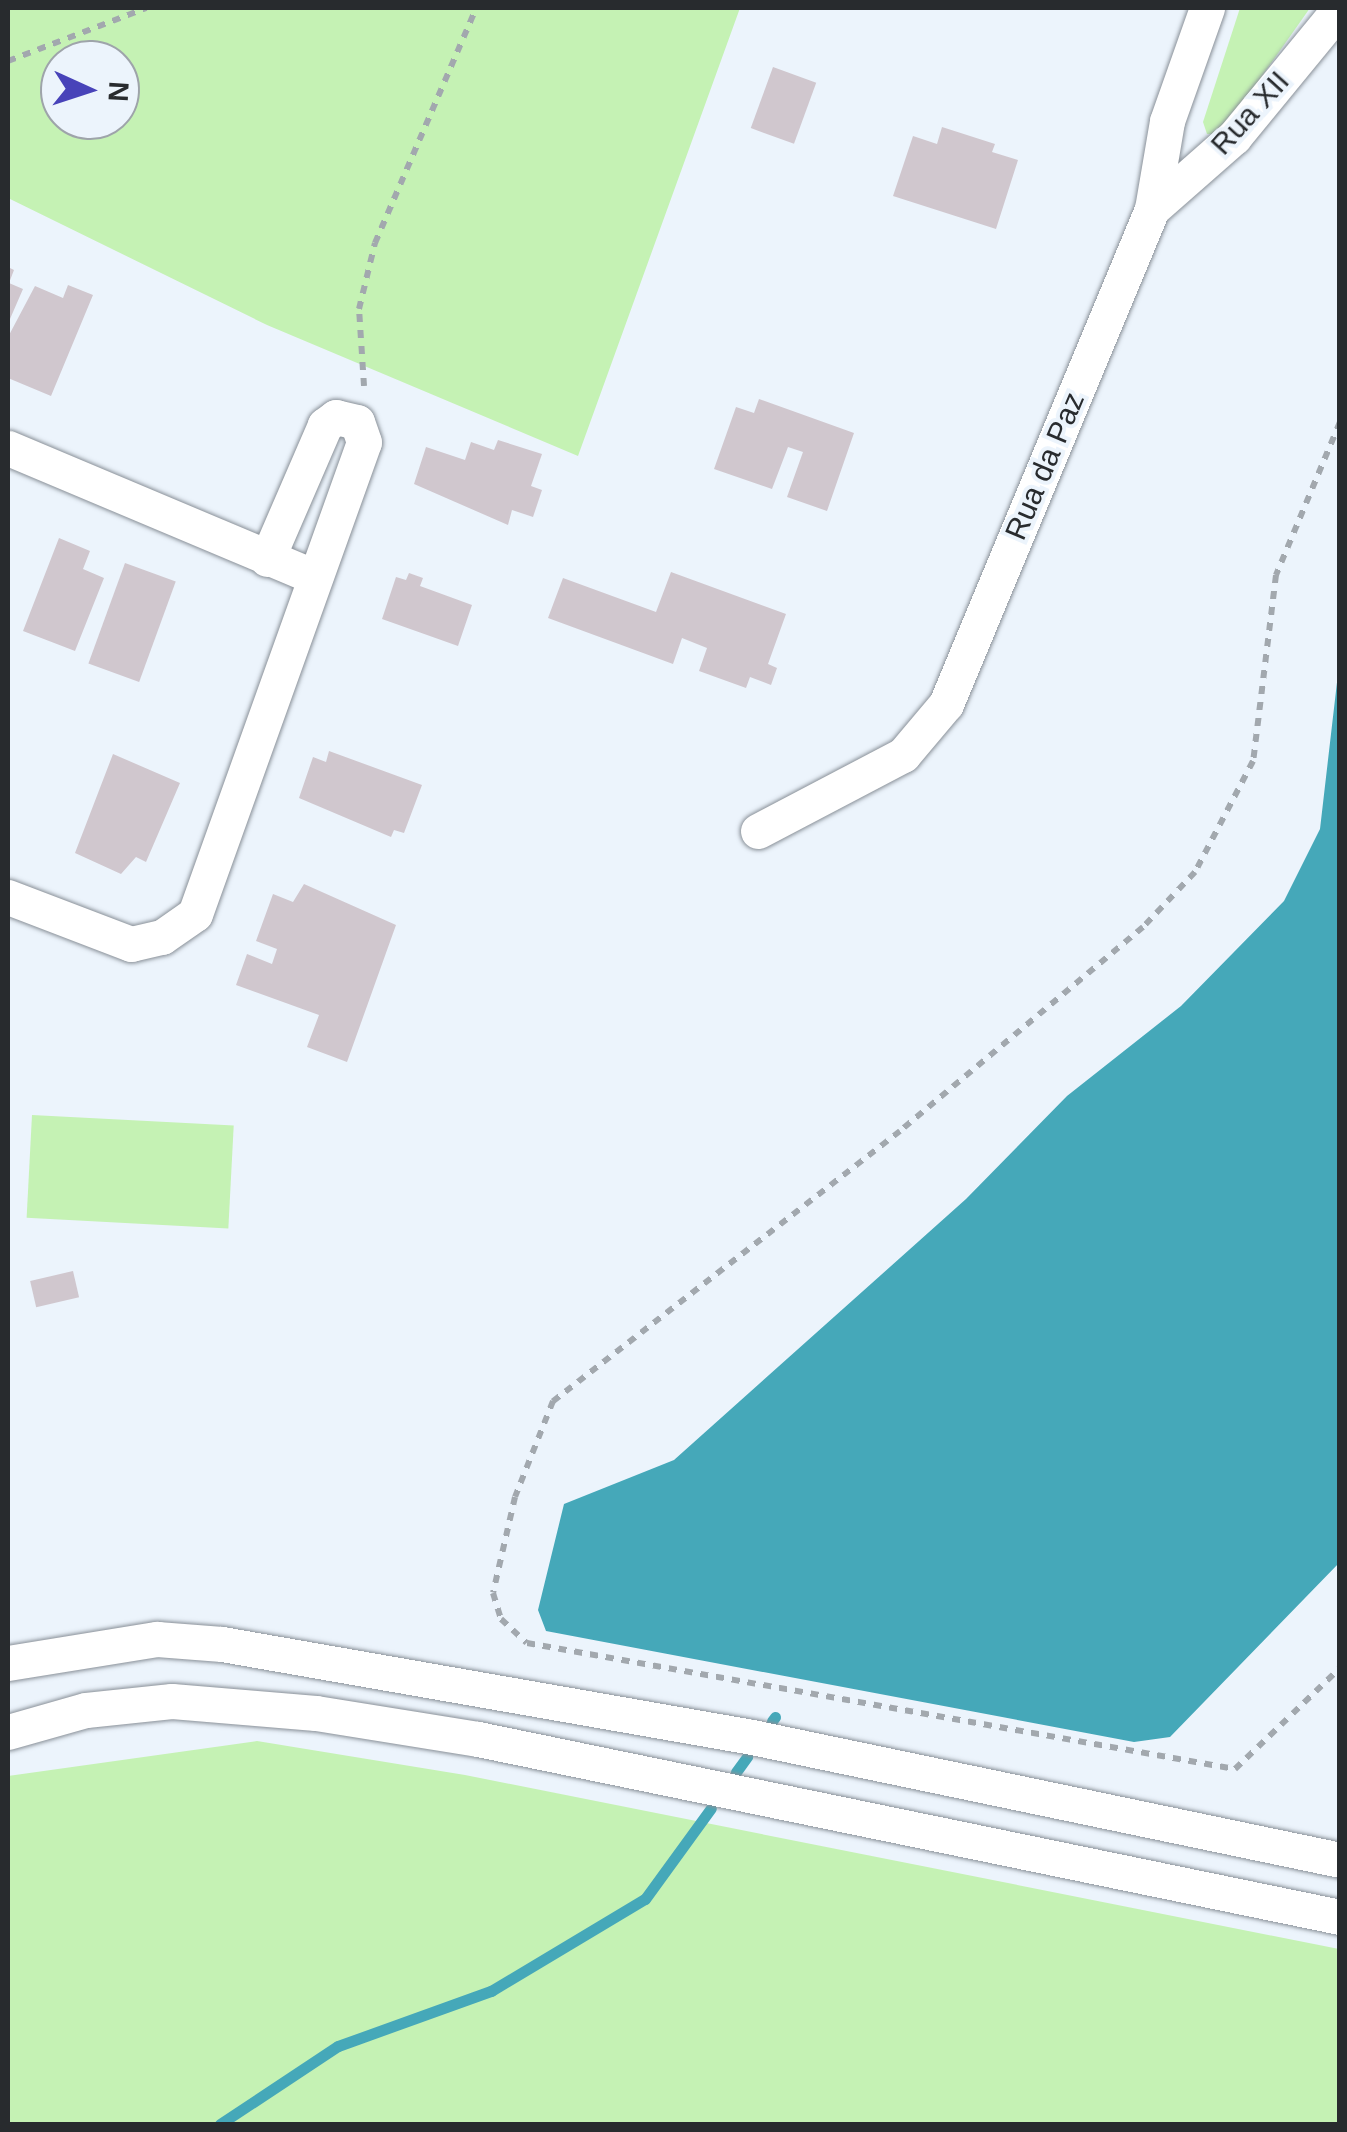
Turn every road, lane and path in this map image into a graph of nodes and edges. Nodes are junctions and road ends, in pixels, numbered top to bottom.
1 (146, 8) edge
2 (476, 8) edge
3 (1207, 8) edge
4 (1340, 8) edge
5 (8, 61) edge
6 (1152, 209) junction
7 (364, 386) dead end
8 (1340, 422) edge
9 (8, 448) edge
10 (267, 559) junction
11 (315, 577) junction
12 (758, 831) dead end
13 (8, 896) edge
14 (325, 1660) junction
15 (8, 1663) edge
16 (1340, 1668) edge
17 (316, 1713) junction
18 (8, 1732) edge
19 (1340, 1860) edge
20 (1340, 1917) edge

1 - 5 path
2 - 7 path
3 - 6 street, Rua da Paz
4 - 6 street, Rua XII
6 - 12 street, Rua da Paz
8 - 16 path
9 - 10 street
10 - 11 street
10 - 11 street
11 - 13 street
14 - 15 street
14 - 17 street
14 - 19 street
17 - 18 street
17 - 20 street

